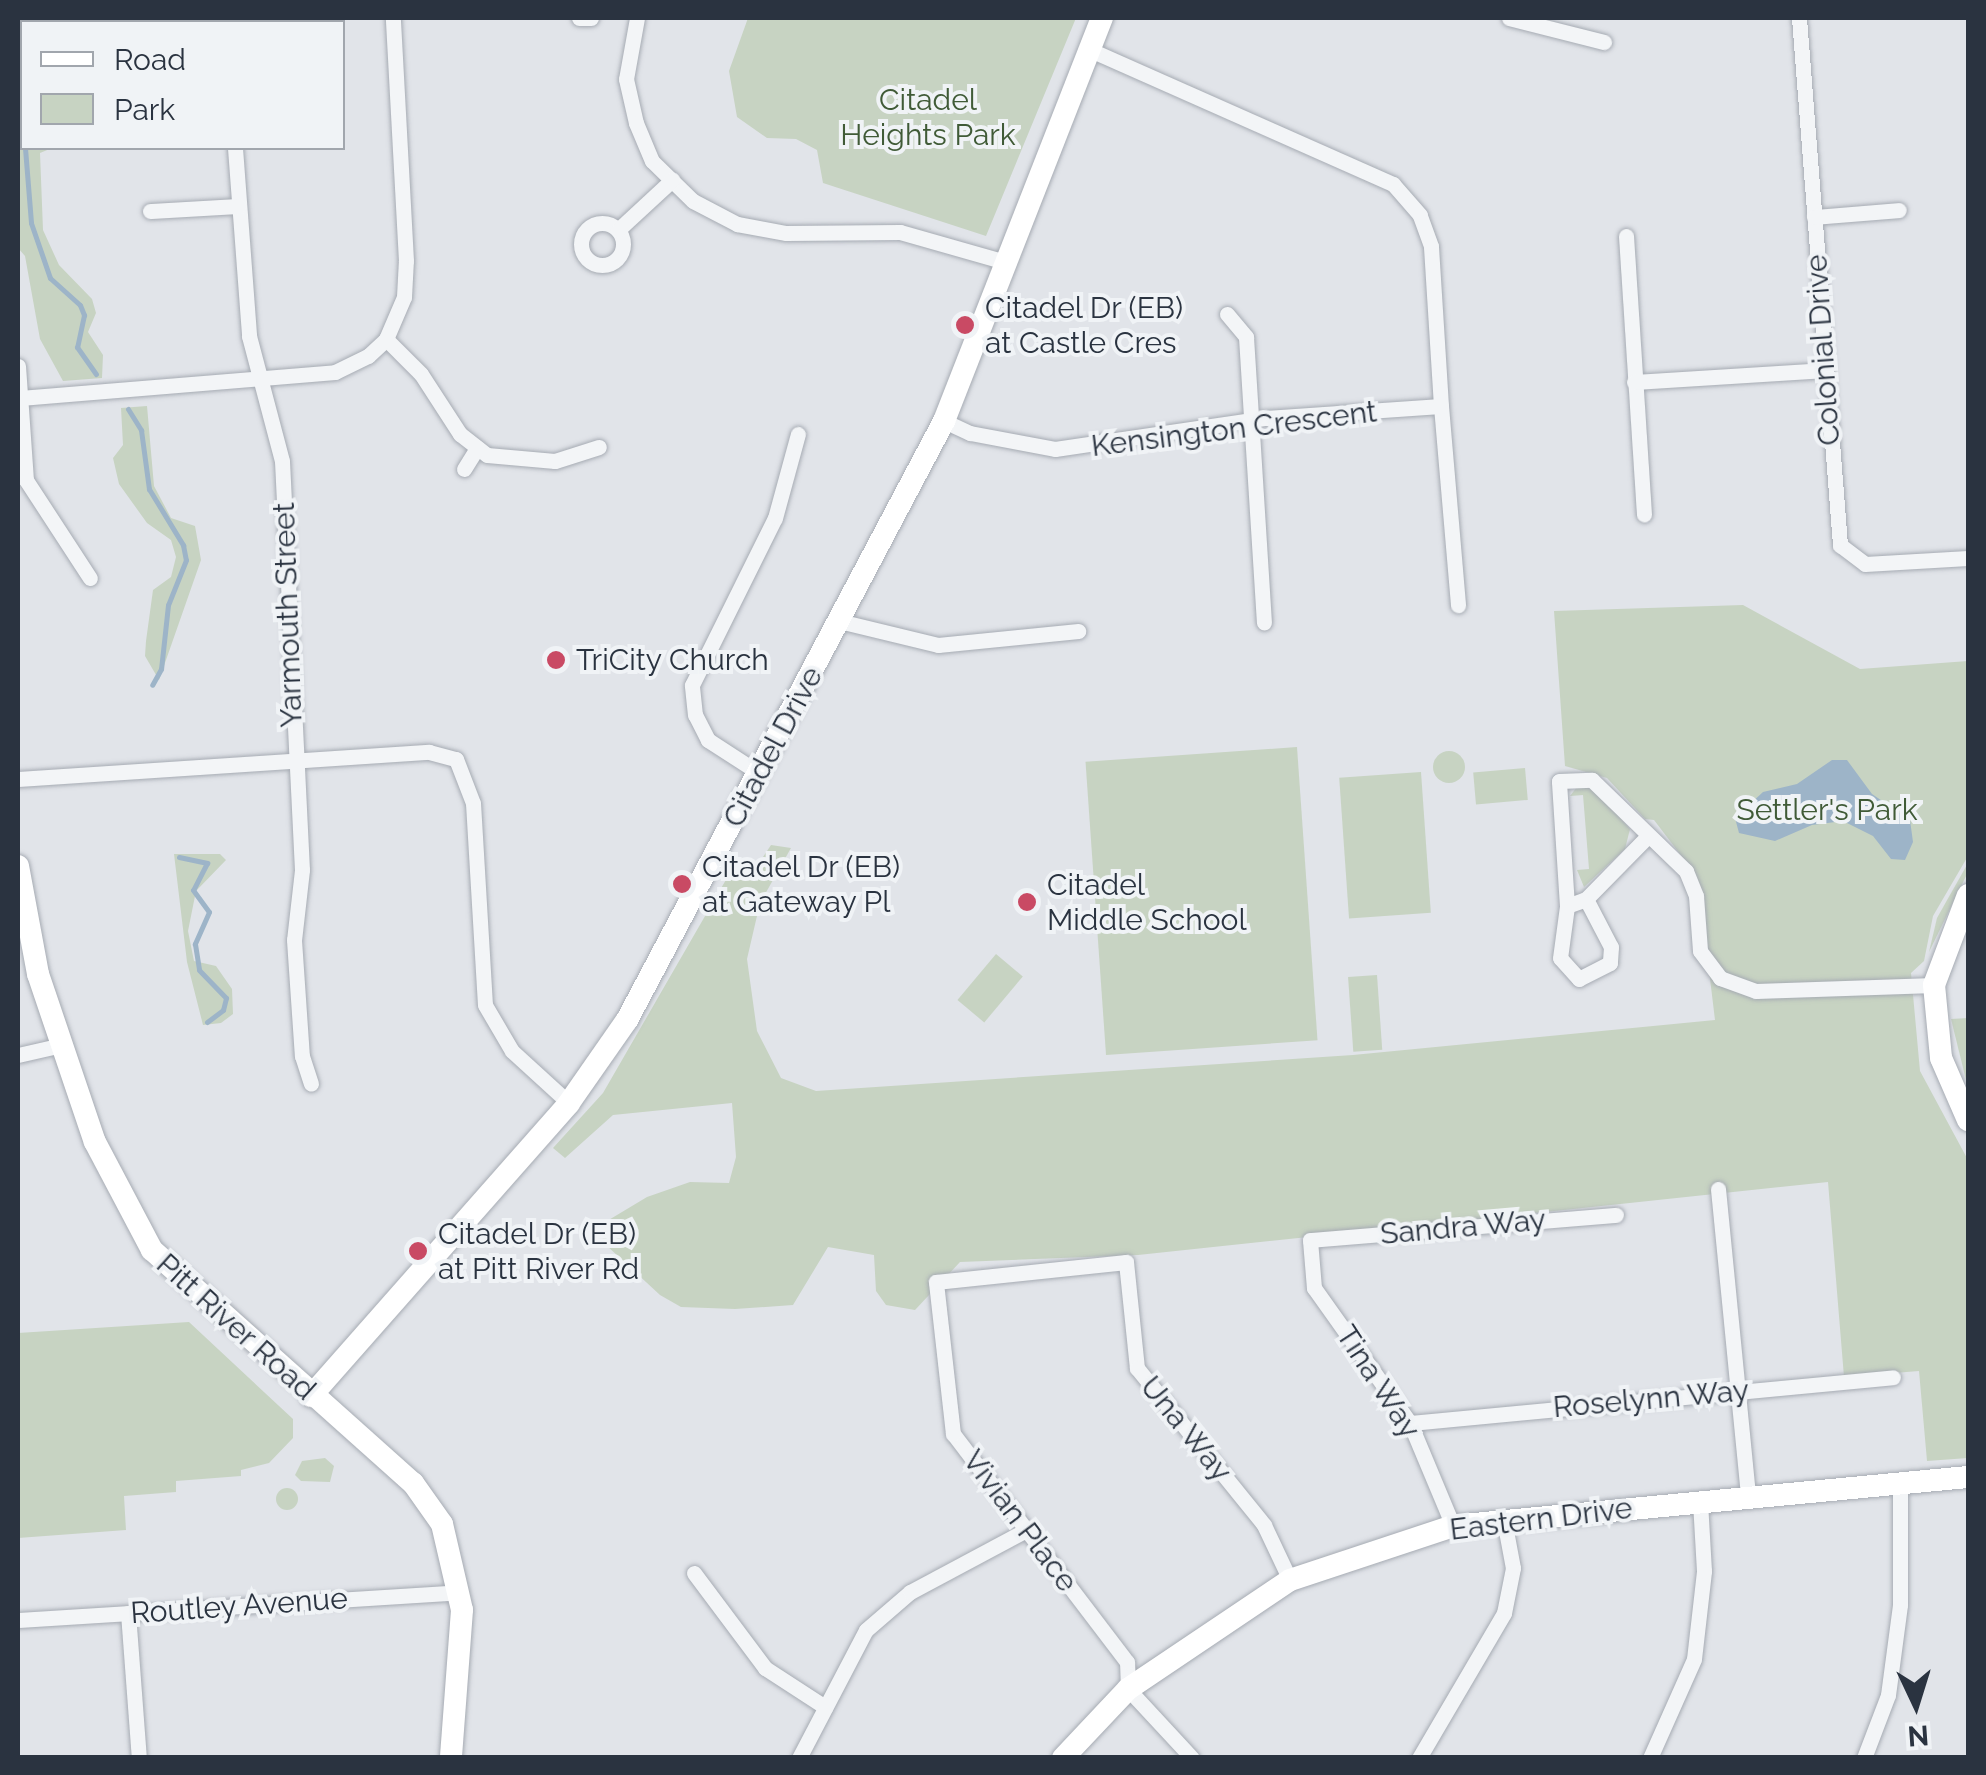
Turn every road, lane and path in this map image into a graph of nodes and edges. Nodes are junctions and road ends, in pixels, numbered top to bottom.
1 (393, 18) edge
2 (579, 18) edge
3 (591, 18) edge
4 (635, 18) edge
5 (1102, 18) edge
6 (1509, 18) edge
7 (1799, 18) edge
8 (1526, 20) edge
9 (1604, 42) dead end
10 (1088, 50) junction
11 (235, 150) edge
12 (672, 180) junction
13 (239, 206) junction
14 (1899, 210) dead end
15 (150, 211) dead end
16 (1814, 216) junction
17 (618, 230) dead end
18 (1626, 236) dead end
19 (1002, 261) junction
20 (1228, 314) dead end
21 (386, 338) junction
22 (18, 366) edge
23 (1823, 370) junction
24 (262, 377) junction
25 (1634, 382) junction
26 (20, 398) junction
27 (1441, 406) junction
28 (944, 421) junction
29 (1251, 421) junction
30 (798, 434) dead end
31 (598, 447) dead end
32 (477, 448) junction
33 (464, 469) dead end
34 (22, 483) edge
35 (1644, 514) dead end
36 (1968, 558) edge
37 (90, 578) dead end
38 (1458, 605) dead end
39 (839, 621) junction
40 (1264, 622) dead end
41 (1078, 631) dead end
42 (293, 759) junction
43 (758, 773) junction
44 (18, 779) edge
45 (1648, 836) junction
46 (18, 866) edge
47 (1968, 895) edge
48 (1586, 899) junction
49 (1567, 906) junction
50 (1934, 985) junction
51 (62, 1045) junction
52 (18, 1055) edge
53 (311, 1084) dead end
54 (569, 1103) junction
55 (1968, 1120) edge
56 (1718, 1189) dead end
57 (1616, 1215) dead end
58 (1310, 1240) joint
59 (936, 1282) joint
60 (1893, 1377) dead end
61 (1740, 1392) junction
62 (312, 1396) junction
63 (1410, 1423) junction
64 (1968, 1477) edge
65 (1900, 1482) junction
66 (1748, 1496) junction
67 (1700, 1501) junction
68 (1504, 1520) junction
69 (1453, 1526) junction
70 (1028, 1530) junction
71 (694, 1573) dead end
72 (1290, 1580) junction
73 (460, 1592) junction
74 (128, 1612) junction
75 (18, 1620) edge
76 (1128, 1689) junction
77 (825, 1707) junction
78 (139, 1758) edge
79 (451, 1758) edge
80 (799, 1758) edge
81 (1063, 1758) edge
82 (1192, 1758) edge
83 (1420, 1758) edge
84 (1650, 1758) edge
85 (1864, 1758) edge

1 - 21 street
2 - 3 street
4 - 12 street
5 - 10 street, Citadel Drive
6 - 8 street
7 - 16 street, Colonial Drive
8 - 9 street
10 - 19 street, Citadel Drive
10 - 27 street
11 - 13 street, Yarmouth Street
12 - 17 street
12 - 19 street
13 - 15 street
13 - 24 street, Yarmouth Street
14 - 16 street
16 - 23 street, Colonial Drive
18 - 25 street
19 - 28 street, Citadel Drive
20 - 29 street
21 - 24 street
21 - 32 street
22 - 26 street
23 - 25 street
23 - 36 street, Colonial Drive
24 - 26 street
24 - 42 street, Yarmouth Street
25 - 35 street
26 - 34 street
27 - 29 street, Kensington Crescent
27 - 38 street
28 - 29 street, Kensington Crescent
28 - 39 street, Citadel Drive
29 - 40 street
30 - 43 street
31 - 32 street
32 - 33 street
34 - 37 street
39 - 41 street
39 - 43 street, Citadel Drive
42 - 44 street
42 - 53 street, Yarmouth Street
42 - 54 street
43 - 54 street, Citadel Drive
45 - 48 street
45 - 49 street
45 - 50 street
46 - 51 street, Pitt River Road
47 - 50 street
48 - 49 street
48 - 49 street
50 - 55 street
51 - 52 street
51 - 62 street, Pitt River Road
54 - 62 street, Citadel Drive
56 - 61 street
57 - 58 street, Sandra Way
58 - 63 street, Tina Way
59 - 70 street, Vivian Place
59 - 72 street, Una Way
60 - 61 street, Roselynn Way
61 - 63 street, Roselynn Way
61 - 66 street
62 - 73 street, Pitt River Road
63 - 69 street, Tina Way
64 - 65 street, Eastern Drive
65 - 66 street, Eastern Drive
65 - 85 street
66 - 67 street, Eastern Drive
67 - 68 street, Eastern Drive
67 - 84 street
68 - 69 street, Eastern Drive
68 - 83 street
69 - 72 street, Eastern Drive
70 - 76 street, Vivian Place
70 - 77 street
71 - 77 street
72 - 76 street, Eastern Drive
73 - 74 street, Routley Avenue
73 - 79 street, Pitt River Road
74 - 75 street, Routley Avenue
74 - 78 street
76 - 81 street, Eastern Drive
76 - 82 street
77 - 80 street

